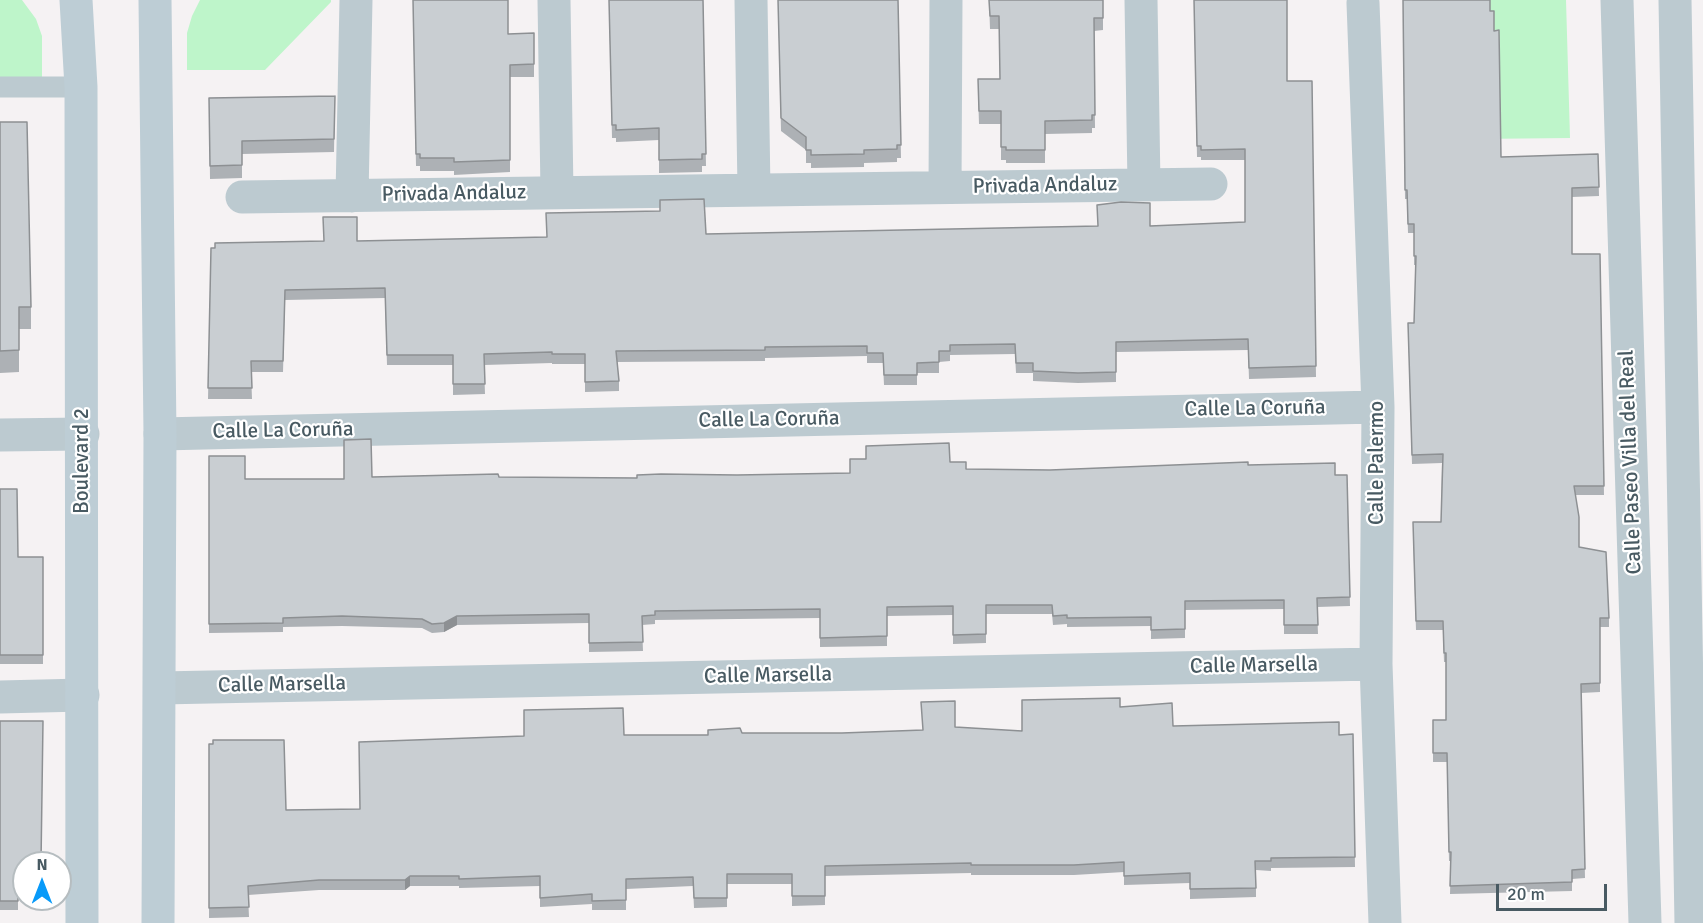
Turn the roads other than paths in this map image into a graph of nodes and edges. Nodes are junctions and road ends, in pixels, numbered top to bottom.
1 (76, 0) edge
2 (155, 0) edge
3 (356, 0) edge
4 (554, 0) edge
5 (751, 0) edge
6 (946, 0) edge
7 (1141, 0) edge
8 (1617, 0) edge
9 (1675, 0) edge
10 (1363, 3) dead end
11 (0, 87) edge
12 (81, 87) junction
13 (1211, 184) dead end
14 (1144, 185) junction
15 (945, 187) junction
16 (754, 190) junction
17 (557, 192) junction
18 (352, 196) junction
19 (242, 197) dead end
20 (1378, 406) junction
21 (82, 434) junction
22 (160, 434) junction
23 (0, 435) edge
24 (1376, 664) junction
25 (160, 688) junction
26 (82, 695) junction
27 (0, 697) edge
28 (82, 923) edge
29 (158, 923) edge
30 (1385, 923) edge
31 (1645, 923) edge
32 (1691, 923) edge

1 - 12 main road, Boulevard 2
2 - 22 main road
3 - 18 street, Privada Andaluz
4 - 17 street, Privada Andaluz
5 - 16 street
6 - 15 street, Privada Andaluz
7 - 14 street, Privada Andaluz
8 - 31 street, Calle Paseo Villa del Real
9 - 32 street
10 - 20 street, Calle Palermo
11 - 12 lane
12 - 21 main road, Boulevard 2
13 - 14 street, Privada Andaluz
14 - 15 street, Privada Andaluz
15 - 16 street, Privada Andaluz
16 - 17 street, Privada Andaluz
17 - 18 street, Privada Andaluz
18 - 19 street, Privada Andaluz
20 - 22 street, Calle La Coruña
20 - 24 street, Calle Palermo
21 - 23 street
21 - 26 main road, Boulevard 2
22 - 25 main road
24 - 25 street, Calle Marsella
24 - 30 street, Calle Palermo
25 - 29 main road
26 - 27 street
26 - 28 main road, Boulevard 2

